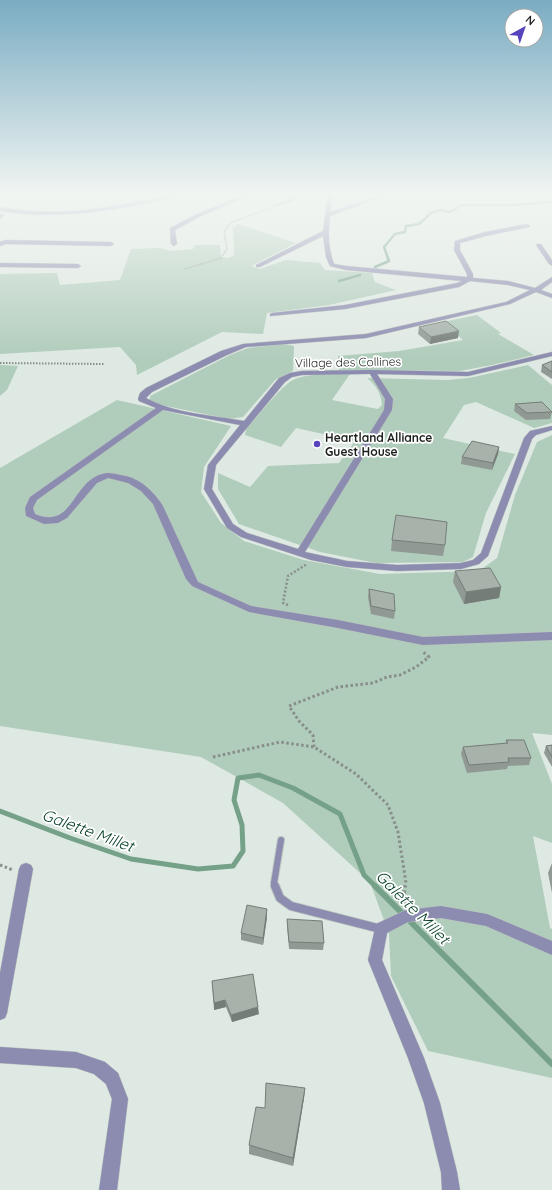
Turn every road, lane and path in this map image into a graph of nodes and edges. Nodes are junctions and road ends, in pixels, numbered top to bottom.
1 (227, 249) edge
2 (293, 249) edge
3 (327, 249) edge
4 (457, 249) edge
5 (541, 249) edge
6 (552, 264) edge
7 (0, 265) edge
8 (78, 266) dead end
9 (258, 266) dead end
10 (185, 269) dead end
11 (470, 279) junction
12 (552, 279) edge
13 (536, 290) junction
14 (552, 296) edge
15 (272, 315) dead end
16 (552, 354) edge
17 (0, 363) edge
18 (104, 364) dead end
19 (372, 372) junction
20 (161, 408) junction
21 (246, 424) junction
22 (552, 428) edge
23 (300, 553) junction
24 (311, 557) junction
25 (294, 608) dead end
26 (552, 636) edge
27 (419, 649) dead end
28 (314, 747) junction
29 (214, 757) dead end
30 (281, 840) dead end
31 (26, 869) dead end
32 (406, 916) junction
33 (381, 929) junction
34 (552, 948) edge
35 (0, 1013) edge
36 (0, 1055) edge
37 (108, 1190) edge
38 (451, 1190) edge

1 - 10 path
2 - 9 street
3 - 11 street
4 - 11 street
5 - 6 street
7 - 8 street
11 - 13 street
11 - 15 street
12 - 13 street
13 - 14 street
13 - 20 street
16 - 19 street, Village des Collines
17 - 18 path
19 - 21 street, Village des Collines
19 - 23 street
20 - 21 street
20 - 26 street
21 - 23 street, Village des Collines
22 - 24 street, Village des Collines
23 - 24 street, Village des Collines
24 - 25 path
27 - 28 path
28 - 29 path
28 - 32 path
30 - 33 lane
31 - 35 street
32 - 33 street
32 - 34 street
33 - 38 street
36 - 37 street

